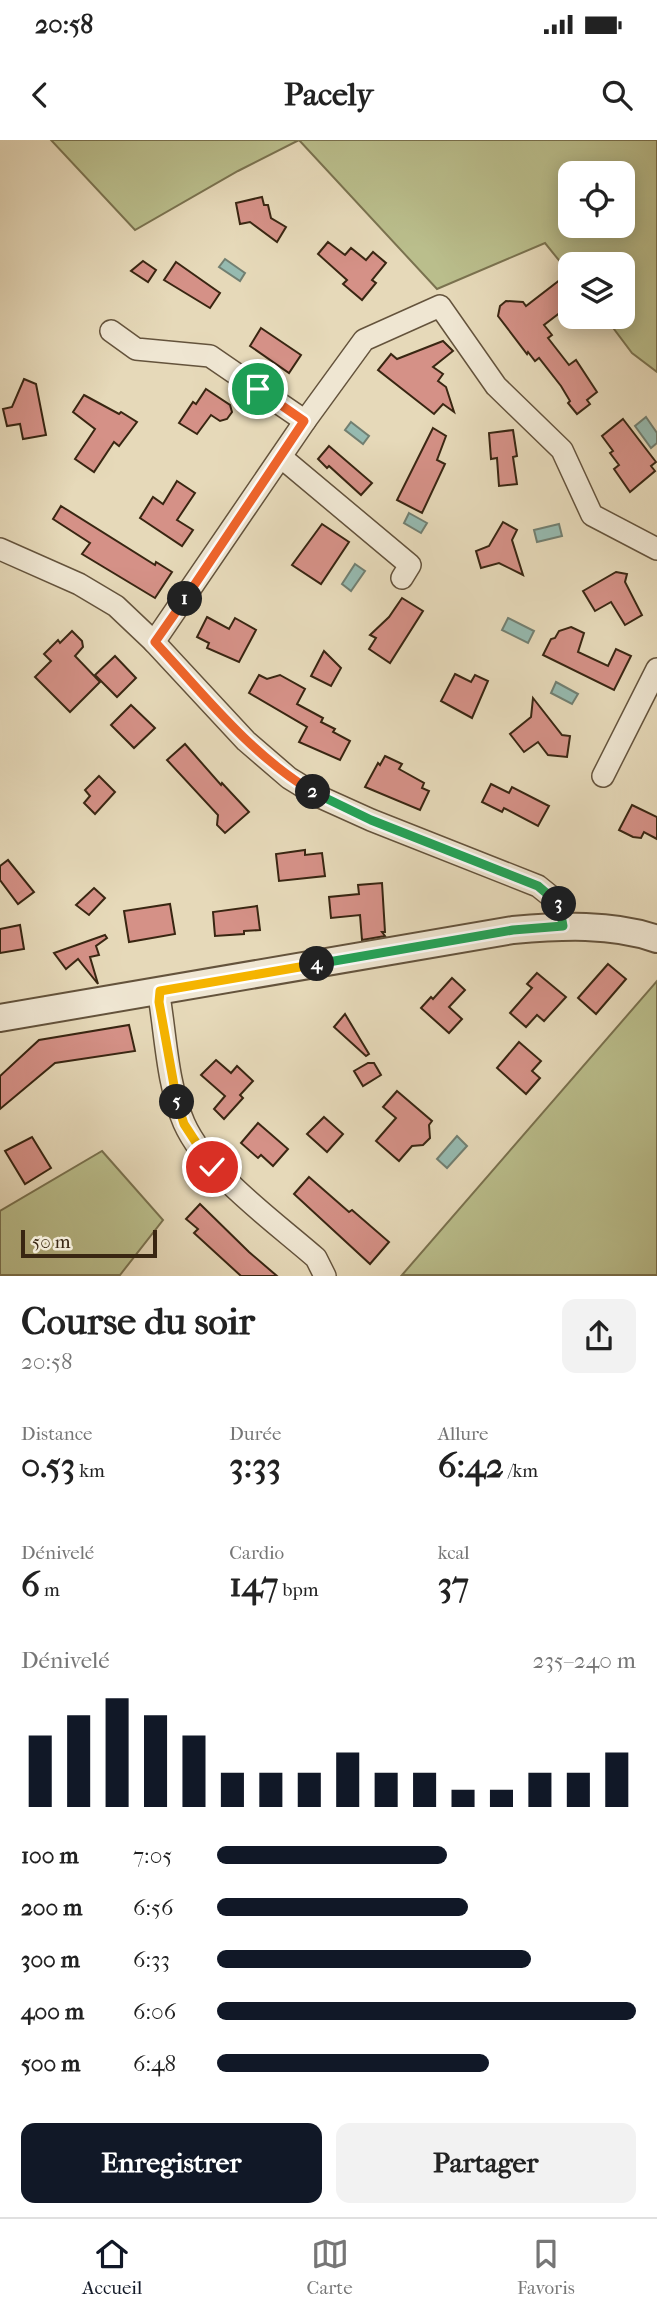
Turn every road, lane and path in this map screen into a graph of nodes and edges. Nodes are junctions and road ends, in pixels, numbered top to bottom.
1 (110, 331) dead end
2 (304, 421) junction
3 (281, 457) junction
4 (0, 549) edge
5 (657, 549) edge
6 (402, 578) dead end
7 (155, 642) junction
8 (657, 669) edge
9 (603, 776) dead end
10 (563, 926) junction
11 (657, 939) edge
12 (160, 991) junction
13 (0, 1017) edge
14 (325, 1276) edge

1 - 2 street
2 - 3 street
2 - 5 street
3 - 6 street
3 - 7 street
4 - 7 street
7 - 10 street
8 - 9 street
10 - 11 street
10 - 12 street
12 - 13 street
12 - 14 street

